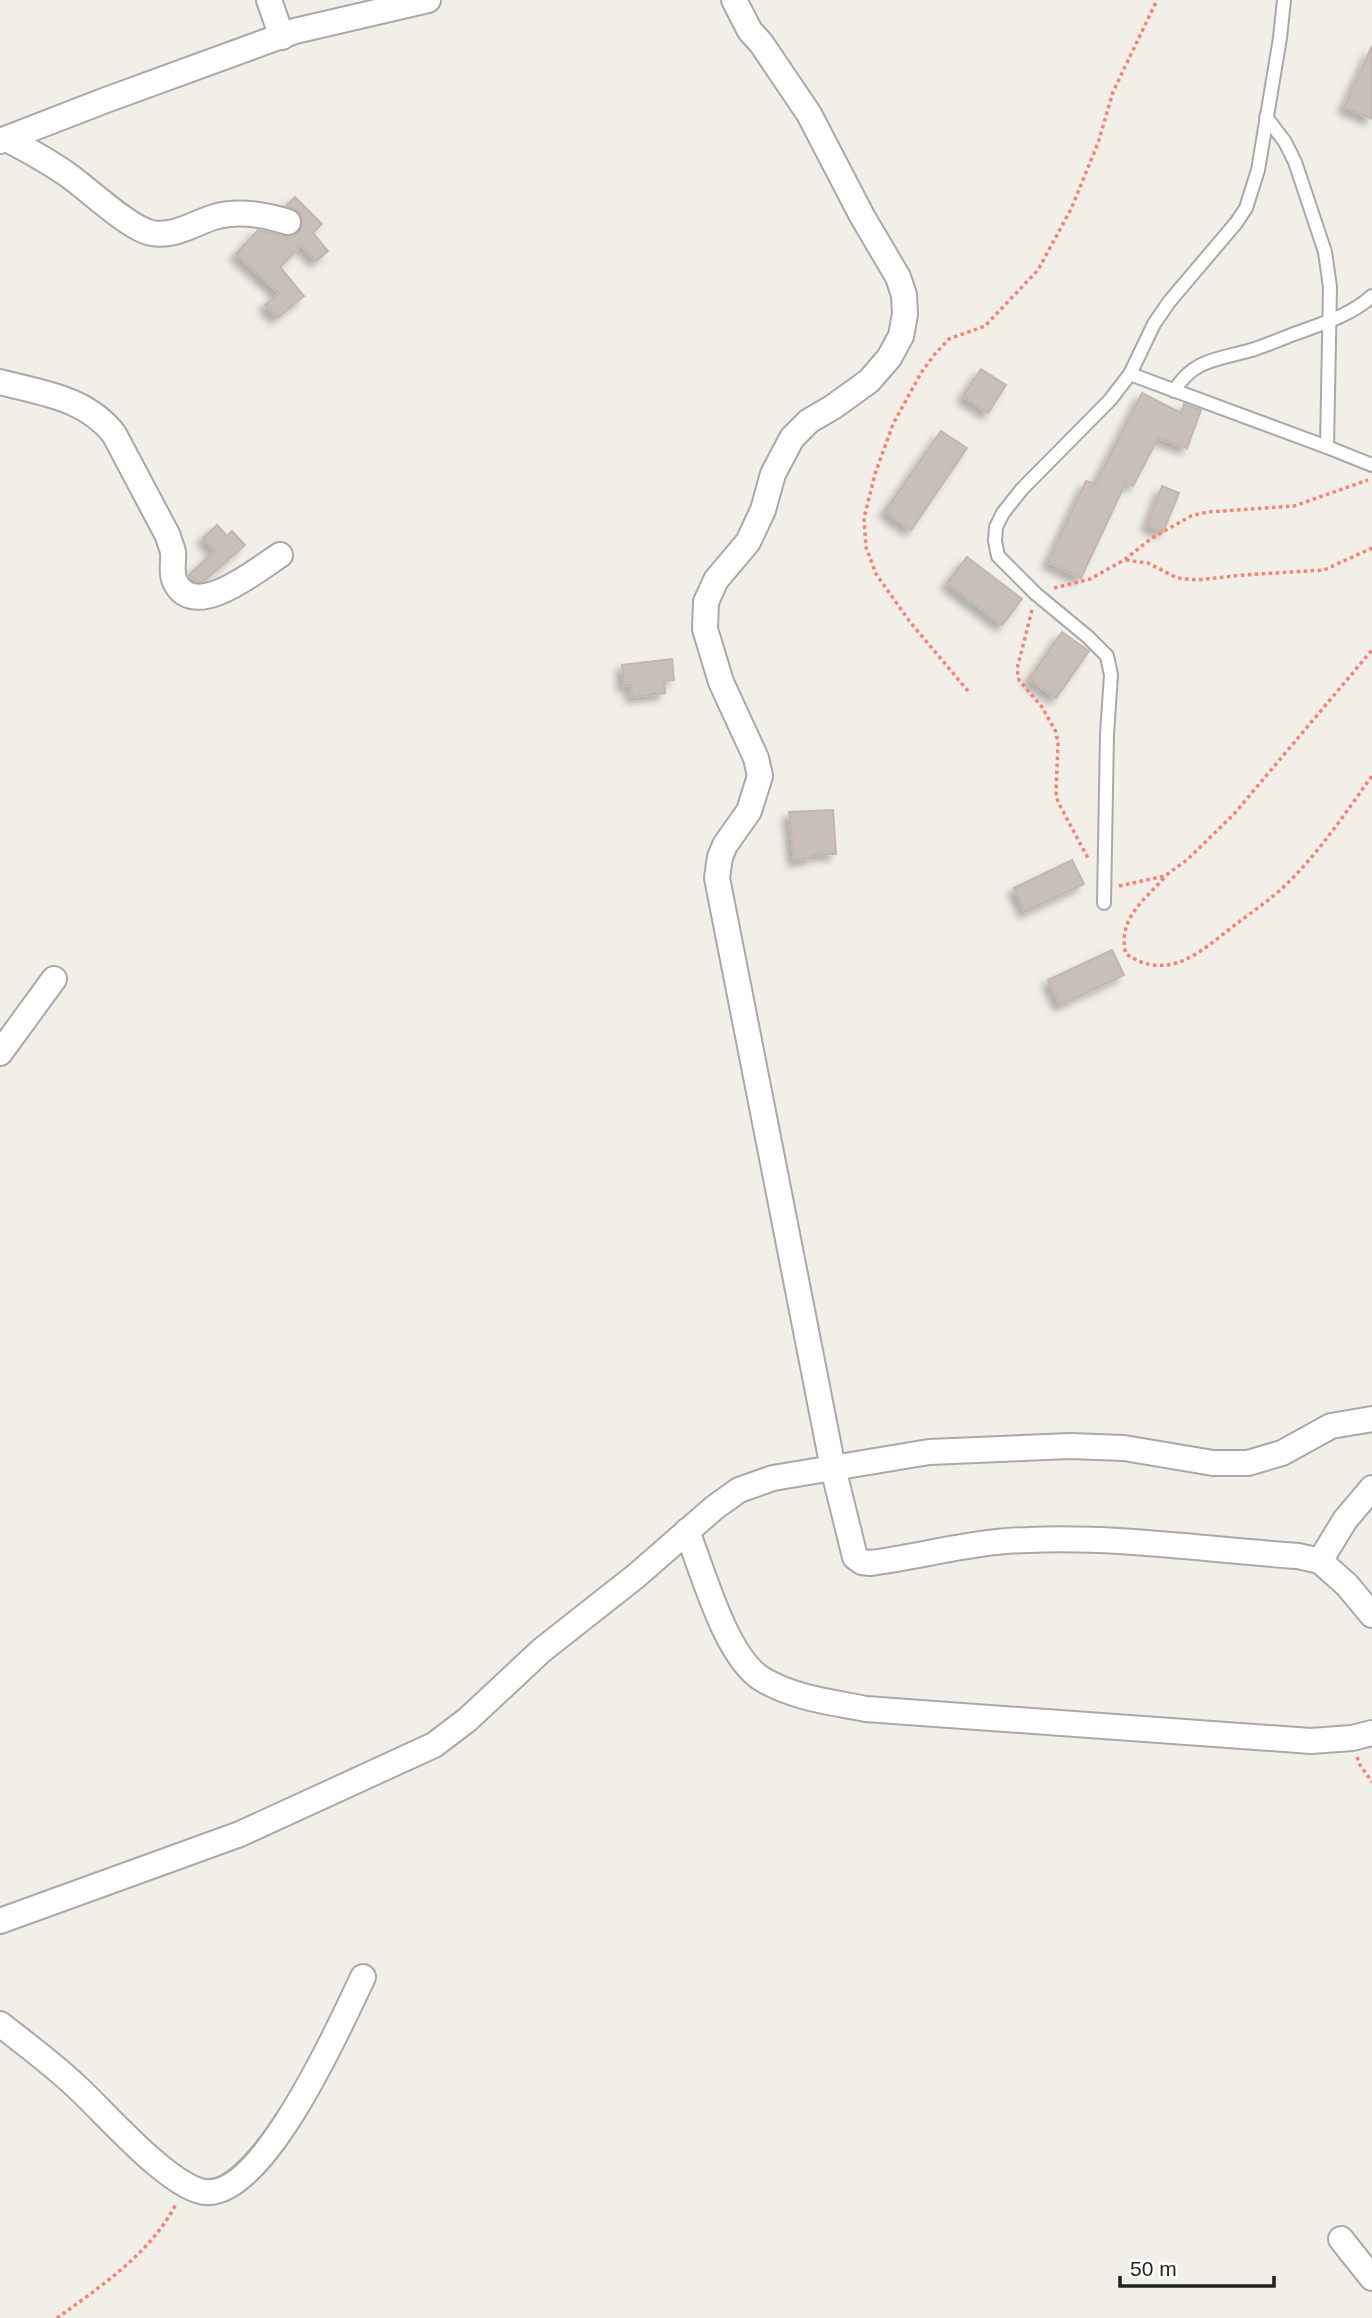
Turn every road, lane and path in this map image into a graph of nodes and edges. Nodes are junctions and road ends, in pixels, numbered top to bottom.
1 (269, 0) edge
2 (428, 0) edge
3 (734, 0) edge
4 (1157, 0) edge
5 (1284, 0) edge
6 (282, 37) junction
7 (1266, 117) junction
8 (4, 140) edge
9 (288, 222) dead end
10 (1372, 296) edge
11 (1331, 320) junction
12 (1130, 374) junction
13 (0, 382) edge
14 (1174, 391) junction
15 (1327, 447) junction
16 (1372, 465) edge
17 (1372, 478) edge
18 (1372, 548) edge
19 (280, 555) dead end
20 (1124, 560) junction
21 (1036, 594) junction
22 (1372, 650) edge
23 (968, 691) dead end
24 (1372, 776) edge
25 (1165, 876) junction
26 (1104, 888) junction
27 (1104, 903) dead end
28 (54, 979) dead end
29 (0, 1053) edge
30 (1372, 1419) edge
31 (833, 1468) junction
32 (1372, 1488) edge
33 (687, 1531) junction
34 (1320, 1561) junction
35 (1372, 1615) edge
36 (1372, 1733) edge
37 (0, 1921) edge
38 (363, 1977) dead end
39 (0, 2025) edge
40 (185, 2185) junction
41 (1341, 2239) dead end
42 (1372, 2278) edge
43 (57, 2318) edge

1 - 6 street
2 - 6 street
3 - 31 street
4 - 23 path
5 - 7 lane
6 - 8 street
7 - 11 lane
7 - 12 lane
8 - 9 street
10 - 11 lane
11 - 14 lane
11 - 15 lane
12 - 14 lane
12 - 21 lane
13 - 19 street
14 - 15 lane
15 - 16 lane
17 - 20 path
18 - 20 path
20 - 21 path
21 - 26 path
21 - 26 lane
22 - 25 path
24 - 25 path
25 - 26 path
26 - 27 lane
28 - 29 street
30 - 31 street
31 - 33 street
31 - 34 street
32 - 34 street
33 - 36 street
33 - 37 street
34 - 35 street
38 - 40 street
39 - 40 street
40 - 43 path
41 - 42 street

